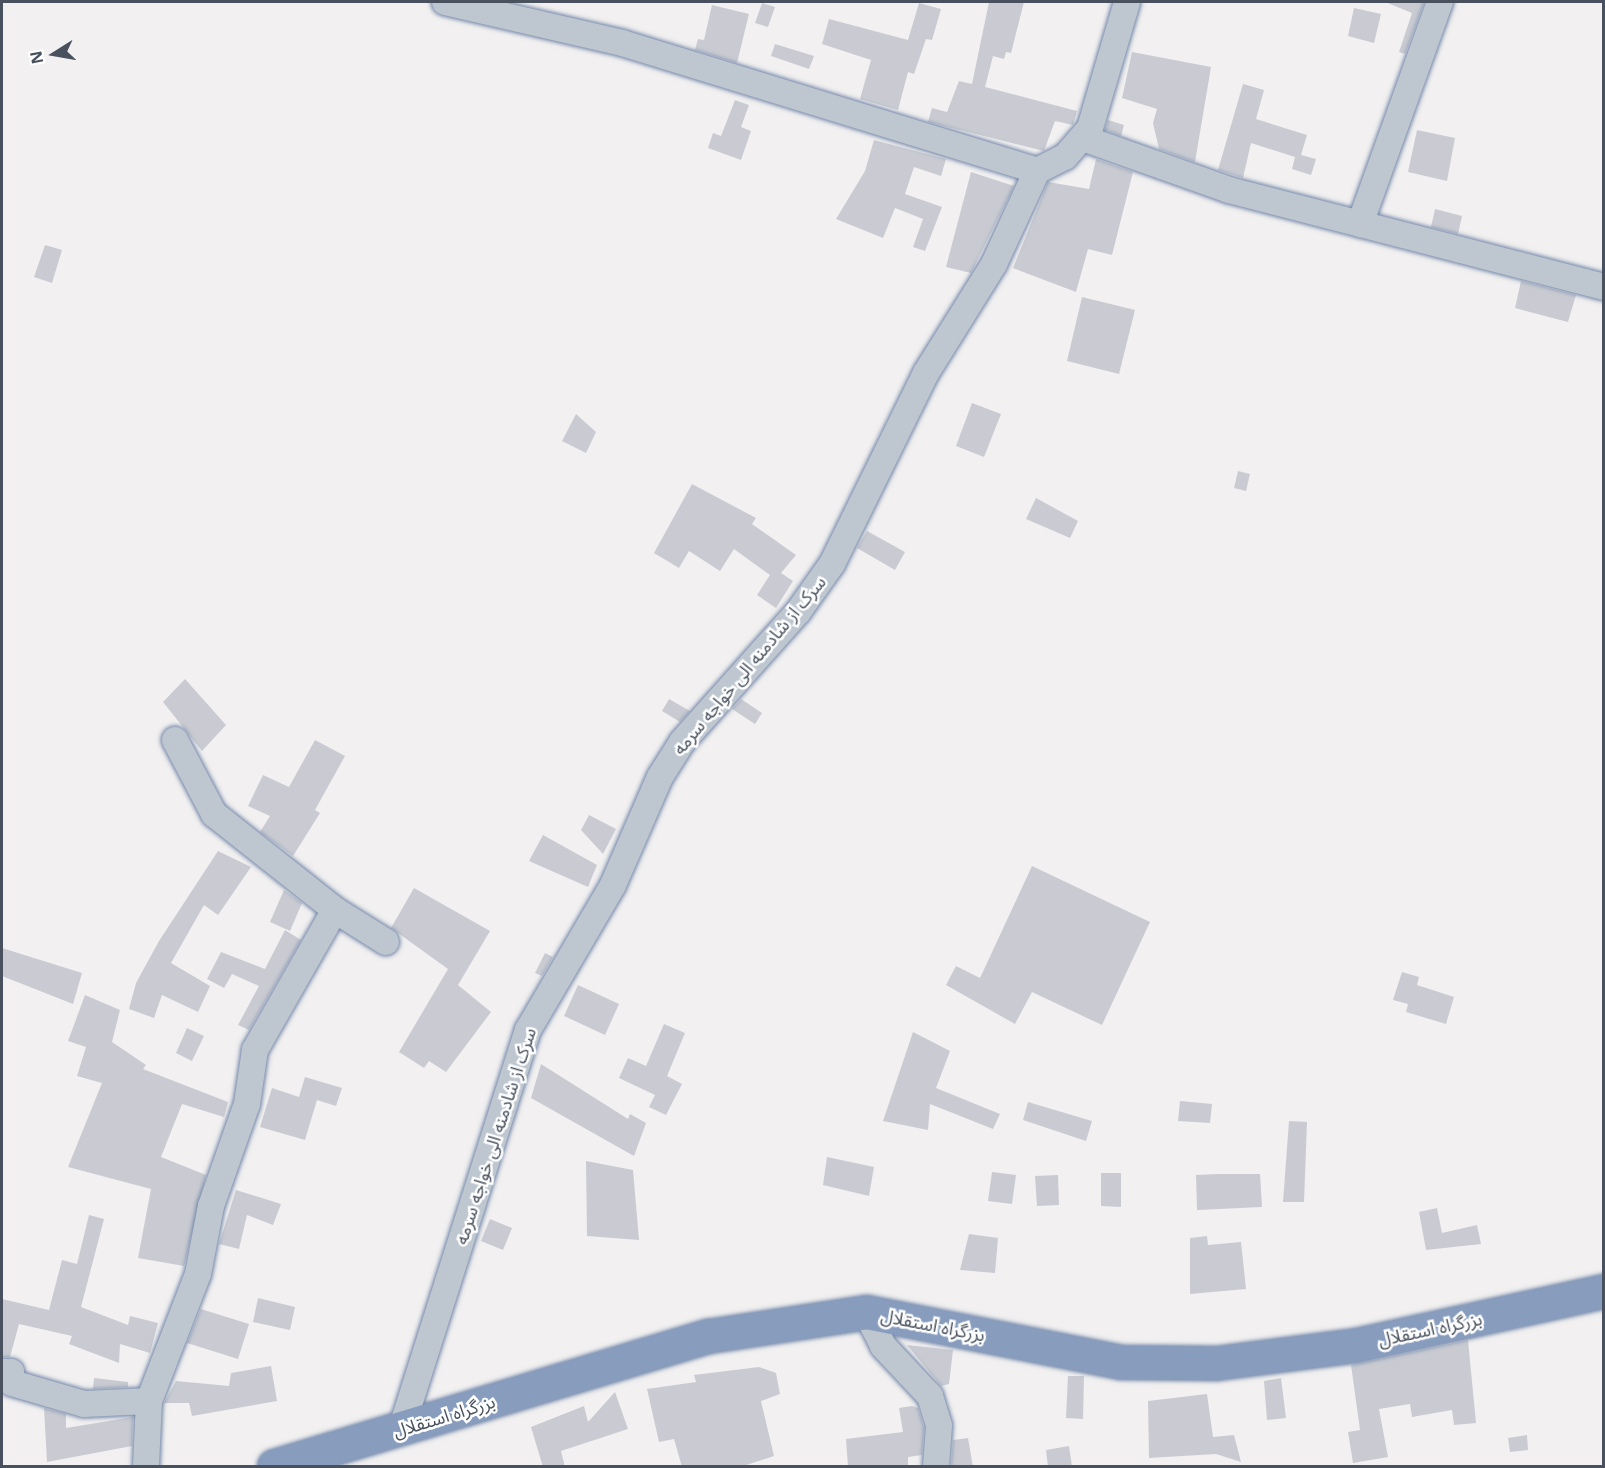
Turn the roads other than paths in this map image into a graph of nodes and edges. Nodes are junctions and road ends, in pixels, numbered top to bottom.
1 (446, 2) edge
2 (1127, 2) edge
3 (1440, 2) edge
4 (1083, 138) junction
5 (1037, 171) junction
6 (1360, 224) junction
7 (1604, 287) edge
8 (175, 740) dead end
9 (335, 910) junction
10 (386, 942) dead end
11 (1604, 1291) edge
12 (866, 1312) junction
13 (2, 1372) edge
14 (149, 1401) junction
15 (401, 1430) junction
16 (146, 1467) edge
17 (274, 1467) edge
18 (936, 1467) edge

1 - 5 street
2 - 4 street
3 - 6 street
4 - 5 street
4 - 6 street
5 - 15 street, سرک از شادمنه الی خواجه سرمه
6 - 7 street
8 - 9 street
9 - 10 street
9 - 14 street
11 - 12 highway, بزرگراه استقلال
12 - 15 highway, بزرگراه استقلال
12 - 18 street
13 - 14 street
14 - 16 street
15 - 17 highway, بزرگراه استقلال

